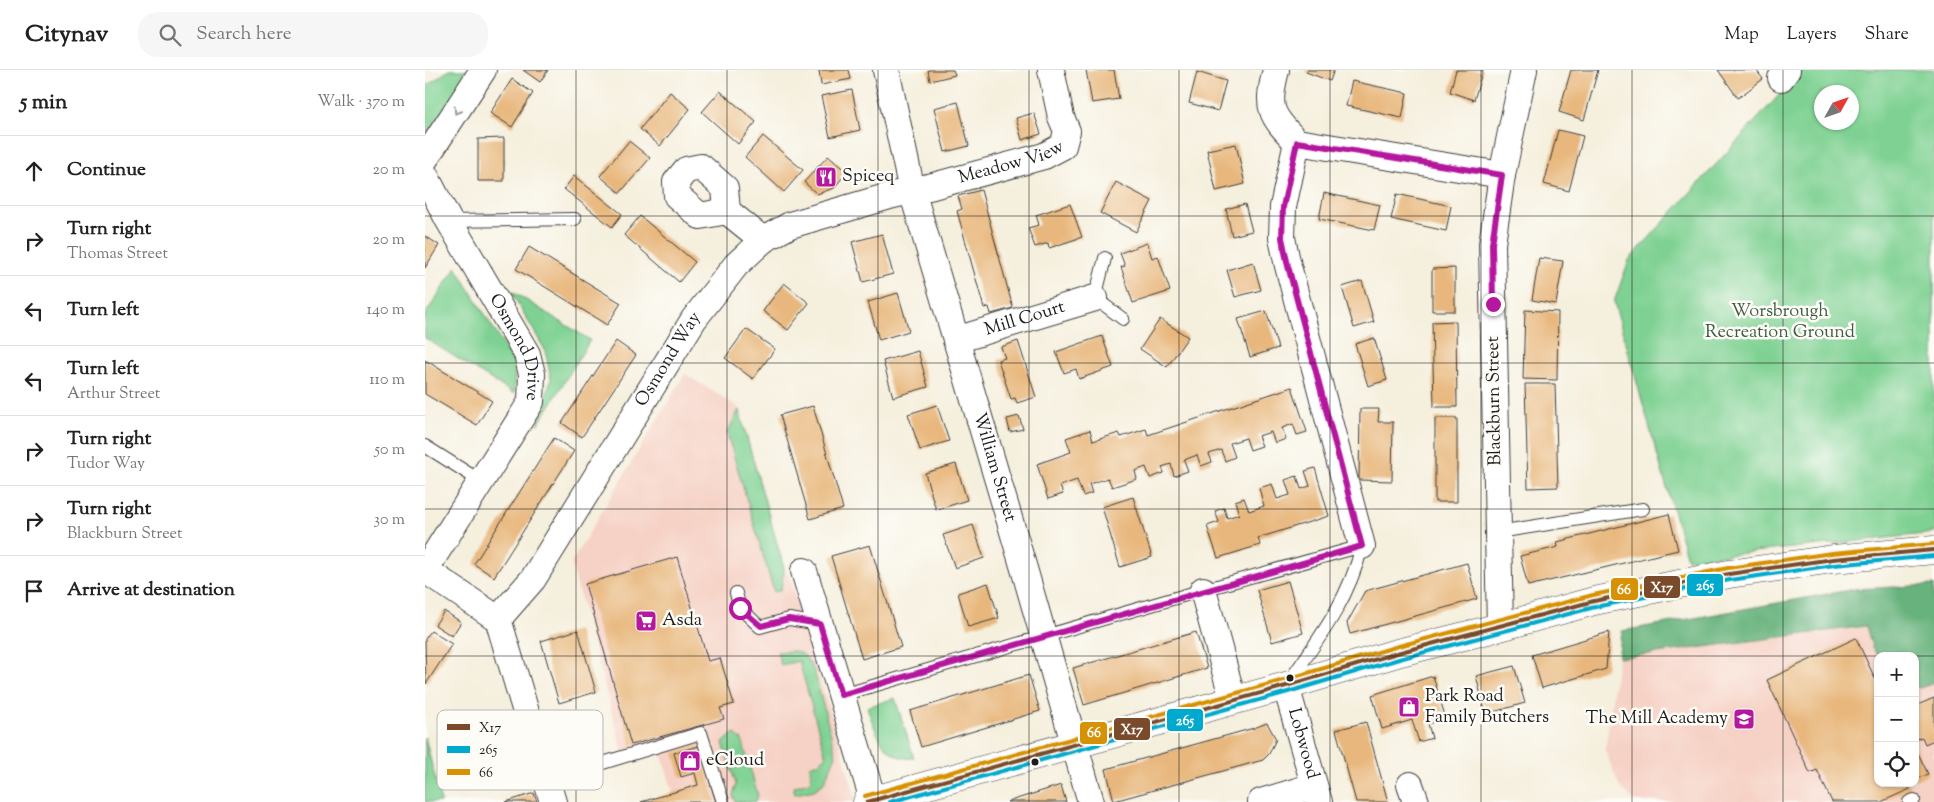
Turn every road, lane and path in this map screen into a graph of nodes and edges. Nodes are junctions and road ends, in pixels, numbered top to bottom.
1 (483, 70) edge
2 (886, 70) edge
3 (1051, 70) edge
4 (1276, 70) edge
5 (1524, 70) edge
6 (1297, 142) junction
7 (425, 160) edge
8 (425, 175) edge
9 (1502, 175) junction
10 (912, 191) junction
11 (727, 211) dead end
12 (575, 219) dead end
13 (449, 221) junction
14 (763, 240) junction
15 (1105, 258) dead end
16 (1095, 298) junction
17 (1123, 319) dead end
18 (956, 340) junction
19 (425, 446) edge
20 (482, 482) junction
21 (1643, 509) dead end
22 (1498, 532) junction
23 (1362, 546) junction
24 (1934, 550) edge
25 (425, 570) edge
26 (804, 571) dead end
27 (1203, 590) junction
28 (736, 593) dead end
29 (498, 619) junction
30 (820, 624) junction
31 (1500, 627) junction
32 (1043, 637) junction
33 (1286, 686) junction
34 (841, 695) junction
35 (1233, 700) junction
36 (526, 710) edge
37 (1073, 745) junction
38 (603, 771) edge
39 (1316, 794) edge
40 (905, 797) edge
41 (870, 801) edge
42 (723, 802) edge
43 (1091, 802) edge
44 (1261, 802) edge

1 -> 7 street
2 - 10 street, William Street
3 - 10 street, Meadow View
4 - 6 street
5 - 9 street, Blackburn Street
6 - 9 street
6 - 23 street
8 - 13 street, Osmond Drive
9 - 22 street, Blackburn Street
10 - 14 street, Osmond Way
10 - 18 street, William Street
11 - 14 street
12 - 13 lane
13 - 20 street, Osmond Drive
14 - 29 street, Osmond Way
15 - 16 lane
16 - 17 lane
16 - 18 street, Mill Court
18 - 32 street, William Street
19 - 20 lane
20 - 25 street, Osmond Drive
21 - 22 lane
22 - 31 street, Blackburn Street
23 - 27 lane
23 - 33 lane
24 - 31 highway
25 - 29 street, Osmond Drive
26 - 30 street
27 - 32 lane
27 - 35 street
28 - 30 lane
29 - 36 street
30 - 34 street
31 - 33 highway
32 - 34 lane
32 - 37 street, William Street
33 - 35 highway
33 - 39 street, Lobwood
34 - 41 street
35 - 37 highway
37 - 40 highway
37 - 43 street, William Street
38 - 42 lane
39 - 44 street
40 - 41 highway

